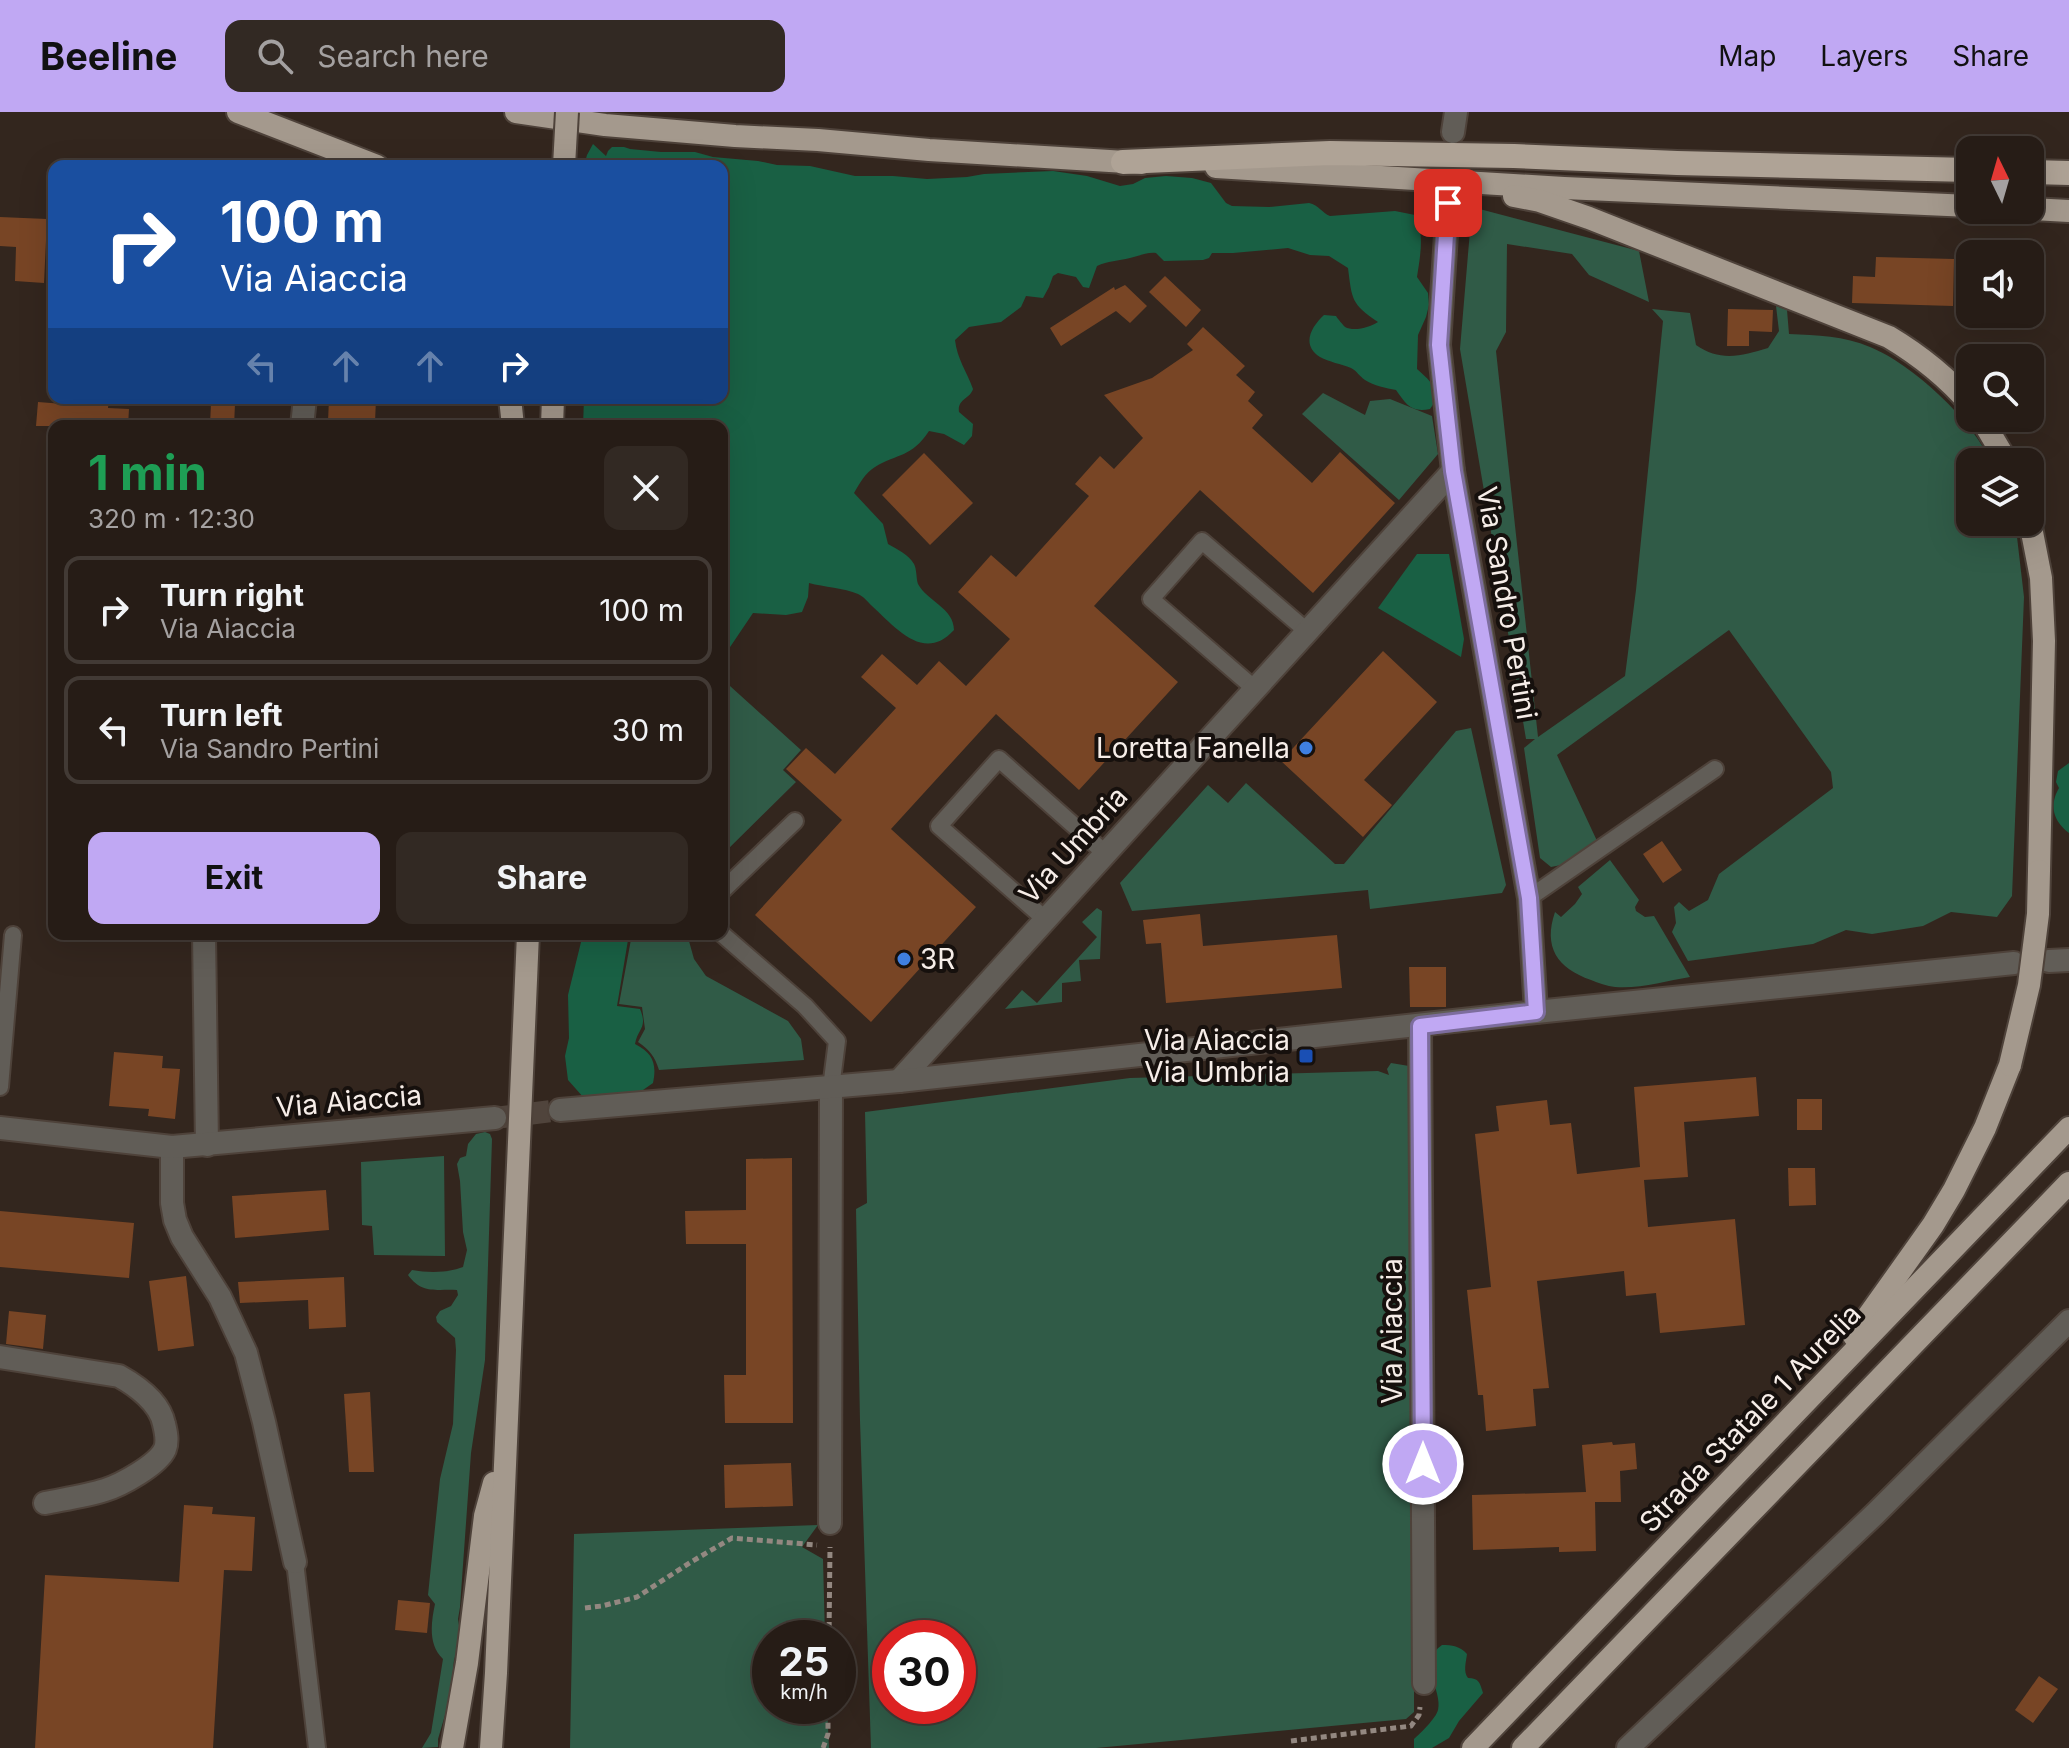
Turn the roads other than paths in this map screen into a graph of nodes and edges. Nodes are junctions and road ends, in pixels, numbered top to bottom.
1 (238, 112) edge
2 (516, 112) edge
3 (567, 112) edge
4 (630, 112) edge
5 (735, 136) junction
6 (365, 160) edge
7 (564, 160) edge
8 (1123, 162) junction
9 (1956, 170) edge
10 (2044, 172) edge
11 (2069, 173) edge
12 (1434, 180) junction
13 (1448, 203) dead end
14 (1956, 205) edge
15 (2044, 210) edge
16 (2069, 211) edge
17 (1956, 390) edge
18 (1453, 471) junction
19 (2033, 536) edge
20 (1308, 632) junction
21 (1255, 689) junction
22 (1715, 769) dead end
23 (795, 821) dead end
24 (1106, 854) junction
25 (728, 885) edge
26 (1529, 898) junction
27 (1046, 920) junction
28 (13, 935) dead end
29 (728, 939) edge
30 (204, 940) edge
31 (528, 940) edge
32 (2014, 963) dead end
33 (1536, 1012) junction
34 (1420, 1026) junction
35 (899, 1081) junction
36 (0, 1087) edge
37 (831, 1088) junction
38 (560, 1110) tunnel mouth
39 (495, 1118) tunnel mouth
40 (0, 1128) edge
41 (2069, 1128) edge
42 (207, 1145) junction
43 (172, 1147) junction
44 (2069, 1183) edge
45 (2069, 1321) edge
46 (0, 1357) edge
47 (1817, 1390) junction
48 (505, 1443) junction
49 (45, 1503) dead end
50 (830, 1534) road end
51 (295, 1562) joint
52 (496, 1673) junction
53 (1424, 1683) road end
54 (317, 1748) edge
55 (452, 1748) edge
56 (491, 1748) edge
57 (500, 1748) edge
58 (1473, 1748) edge
59 (1523, 1748) edge
60 (1628, 1748) edge

1 - 6 highway
2 - 5 highway
3 - 7 highway, bridge
4 - 5 highway
5 - 8 highway
8 - 9 highway
8 - 12 highway
10 - 11 highway
12 - 14 highway
12 - 17 highway
13 - 18 street, Via Sandro Pertini
15 - 16 highway
18 - 20 street, Via Umbria
18 - 26 street, Via Sandro Pertini
19 - 47 highway, bridge
20 - 21 street, Via Umbria
20 - 21 lane
21 - 24 street, Via Umbria
22 - 26 lane
23 - 25 lane
24 - 27 street, Via Umbria
24 - 27 lane
26 - 33 street, Via Sandro Pertini
27 - 35 street, Via Umbria
28 - 36 lane
29 - 37 lane
30 - 42 street
31 - 48 highway
32 - 33 street
33 - 34 street
34 - 35 street
34 - 53 street, Via Aiaccia
35 - 37 street
37 - 38 street
37 - 50 street
39 - 42 street, Via Aiaccia
40 - 43 street, Via Aiaccia
41 - 47 highway, Strada Statale 1 Aurelia
42 - 43 street, Via Aiaccia
43 - 51 street
44 - 59 highway
45 - 60 street
46 - 49 street
47 - 58 highway, Strada Statale 1 Aurelia
48 - 52 highway
48 - 55 highway
51 - 54 lane
52 - 56 highway
52 - 57 highway

